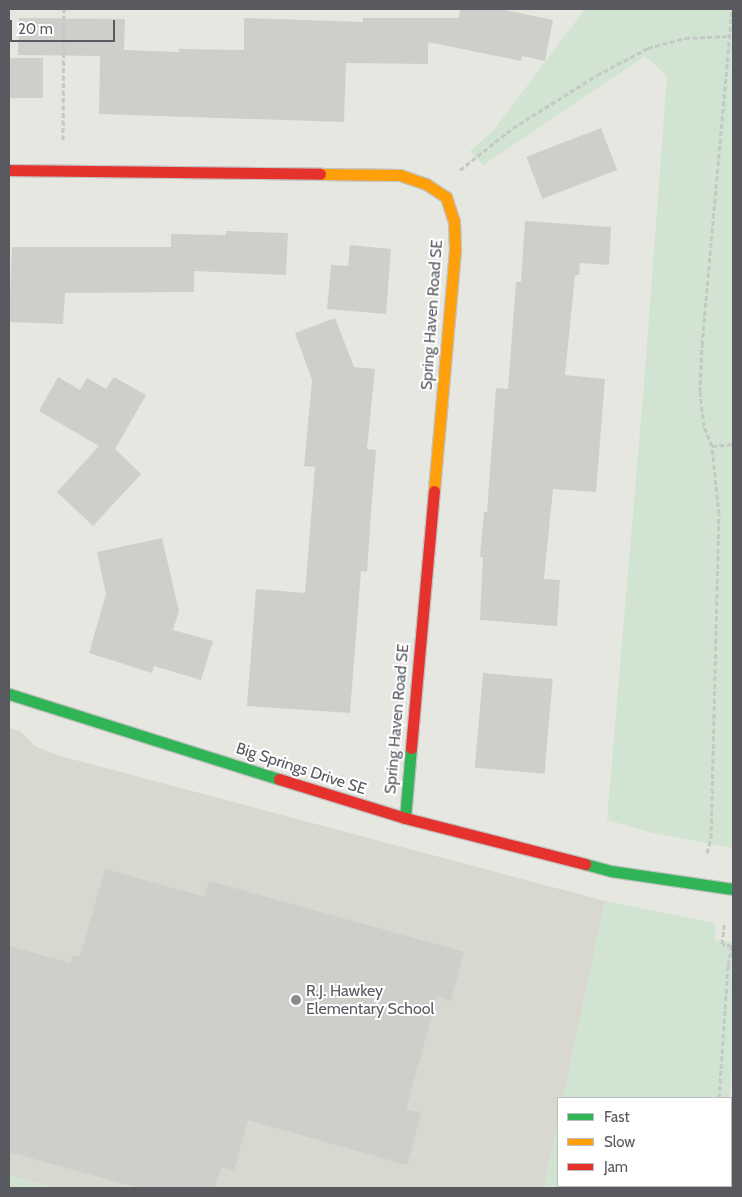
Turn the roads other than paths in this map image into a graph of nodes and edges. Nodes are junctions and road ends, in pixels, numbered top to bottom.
1 (9, 170) edge
2 (9, 694) edge
3 (404, 818) junction
4 (731, 888) edge

1 - 3 street, Spring Haven Road SE
2 - 3 street, Big Springs Drive SE
3 - 4 street, Big Springs Drive SE

